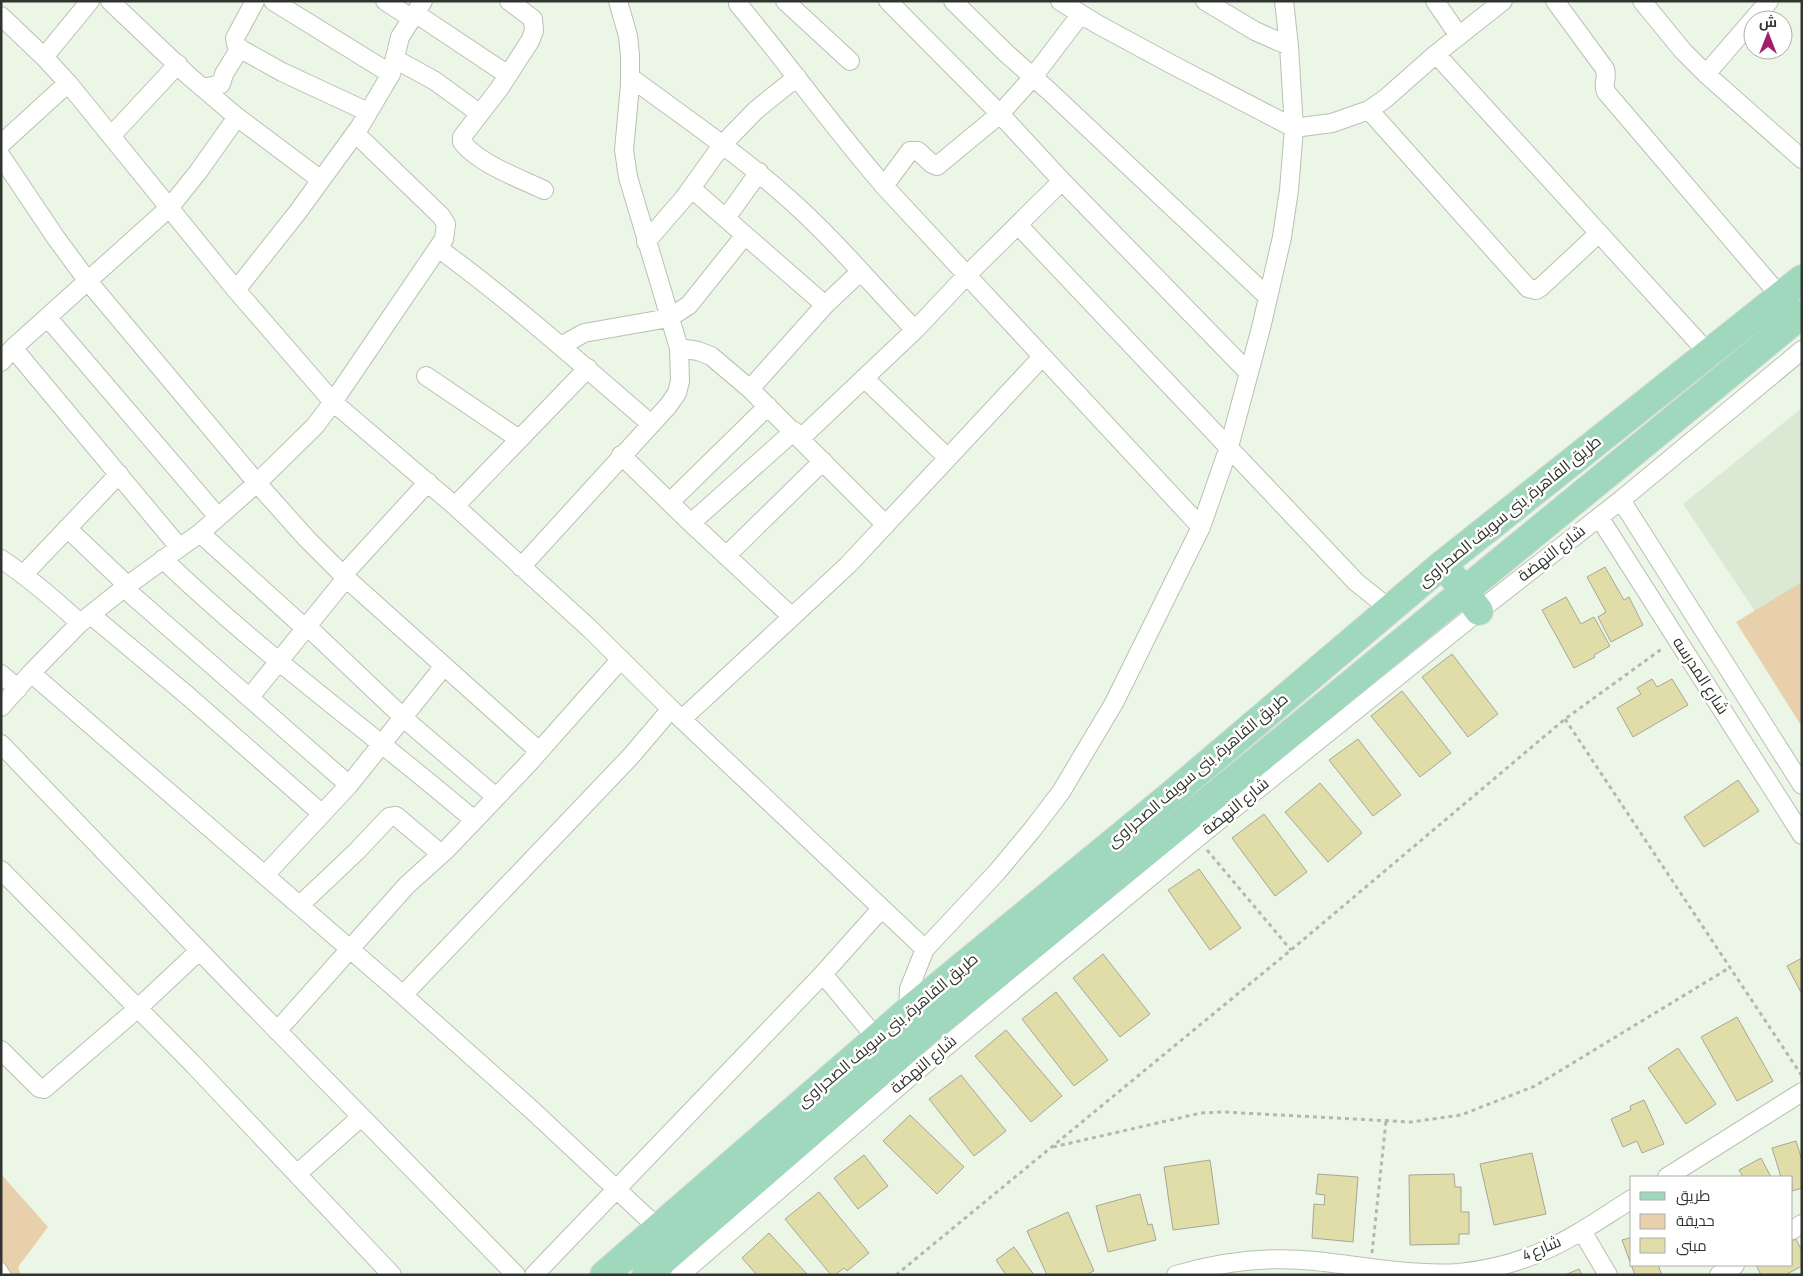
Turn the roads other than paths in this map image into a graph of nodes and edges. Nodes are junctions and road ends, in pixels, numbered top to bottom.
1 (90, 1) edge
2 (110, 1) edge
3 (255, 1) edge
4 (273, 1) edge
5 (385, 1) edge
6 (509, 1) edge
7 (618, 1) edge
8 (785, 1) edge
9 (888, 1) edge
10 (953, 1) edge
11 (1060, 1) edge
12 (1205, 1) edge
13 (1284, 1) edge
14 (1435, 1) edge
15 (1503, 1) edge
16 (1554, 1) edge
17 (1642, 1) edge
18 (1769, 1) edge
19 (738, 2) edge
20 (416, 11) edge
21 (1081, 14) junction
22 (4, 23) edge
23 (1459, 36) junction
24 (1289, 46) junction
25 (240, 48) junction
26 (1436, 54) junction
27 (44, 57) junction
28 (850, 61) dead end
29 (178, 64) junction
30 (393, 66) junction
31 (1706, 74) junction
32 (508, 76) junction
33 (630, 77) junction
34 (797, 77) junction
35 (1033, 77) junction
36 (68, 83) junction
37 (203, 88) junction
38 (1369, 110) junction
39 (368, 112) junction
40 (479, 113) junction
41 (1000, 114) junction
42 (237, 116) junction
43 (1294, 128) junction
44 (355, 133) junction
45 (111, 136) junction
46 (1, 144) edge
47 (722, 145) junction
48 (1, 156) edge
49 (1802, 159) edge
50 (759, 172) junction
51 (321, 180) junction
52 (1062, 181) junction
53 (884, 186) junction
54 (691, 188) junction
55 (544, 190) dead end
56 (170, 207) junction
57 (726, 218) junction
58 (1018, 225) junction
59 (1599, 233) junction
60 (744, 235) junction
61 (646, 242) junction
62 (438, 248) junction
63 (860, 272) junction
64 (966, 276) junction
65 (1802, 278) edge
66 (88, 280) junction
67 (236, 290) junction
68 (1268, 296) junction
69 (1780, 296) junction
70 (825, 304) junction
71 (1802, 314) edge
72 (48, 318) junction
73 (669, 318) junction
74 (914, 330) junction
75 (561, 346) junction
76 (13, 348) junction
77 (679, 348) junction
78 (1802, 350) edge
79 (1708, 353) junction
80 (1042, 357) junction
81 (1, 362) edge
82 (588, 368) junction
83 (1248, 372) junction
84 (426, 376) dead end
85 (864, 378) junction
86 (750, 389) junction
87 (333, 402) junction
88 (768, 406) junction
89 (650, 424) junction
90 (797, 435) junction
91 (519, 439) junction
92 (1229, 447) junction
93 (621, 455) junction
94 (948, 458) junction
95 (824, 461) junction
96 (119, 474) junction
97 (428, 482) junction
98 (257, 483) junction
99 (1621, 500) junction
100 (670, 502) junction
101 (455, 506) junction
102 (218, 517) junction
103 (1599, 517) junction
104 (692, 523) junction
105 (886, 525) junction
106 (1201, 527) junction
107 (67, 528) junction
108 (200, 533) junction
109 (179, 547) junction
110 (726, 556) junction
111 (1, 559) edge
112 (163, 559) junction
113 (1443, 564) junction
114 (521, 567) junction
115 (23, 575) junction
116 (345, 577) junction
117 (126, 586) junction
118 (1472, 601) junction
119 (1391, 610) junction
120 (791, 616) junction
121 (86, 619) junction
122 (307, 628) junction
123 (621, 660) junction
124 (278, 661) junction
125 (444, 666) junction
126 (31, 673) junction
127 (1, 674) edge
128 (18, 689) junction
129 (250, 697) junction
130 (1, 707) edge
131 (676, 714) junction
132 (404, 718) junction
133 (1, 744) edge
134 (382, 744) junction
135 (539, 751) junction
136 (349, 785) junction
137 (1802, 785) edge
138 (496, 797) junction
139 (321, 813) junction
140 (474, 820) junction
141 (1802, 835) edge
142 (441, 854) junction
143 (1, 870) edge
144 (265, 875) junction
145 (300, 905) junction
146 (881, 909) junction
147 (350, 948) junction
148 (925, 949) junction
149 (199, 951) junction
150 (824, 974) junction
151 (403, 995) junction
152 (137, 1009) junction
153 (908, 1011) junction
154 (277, 1031) junction
155 (877, 1039) junction
156 (1, 1050) edge
157 (1802, 1092) edge
158 (361, 1117) junction
159 (297, 1174) junction
160 (1668, 1176) edge
161 (617, 1190) junction
162 (1630, 1200) edge
163 (658, 1228) junction
164 (1582, 1231) junction
165 (1733, 1266) edge
166 (1, 1267) edge
167 (6, 1275) edge
168 (392, 1275) edge
169 (516, 1275) edge
170 (534, 1275) edge
171 (604, 1275) edge
172 (646, 1275) edge
173 (680, 1275) edge
174 (1176, 1275) edge
175 (1608, 1275) edge
176 (1719, 1275) edge

1 - 27 street
2 - 29 street
3 - 25 street
4 - 30 street
5 - 20 street
6 - 32 street
7 - 33 street
8 - 28 street
9 - 41 street
10 - 35 street
11 - 21 street
12 - 24 street
13 - 24 street
14 - 23 street
15 - 23 street
16 - 69 street
17 - 31 street
18 - 31 street
19 - 34 street
20 - 30 street
20 - 32 street
21 - 35 street
21 - 43 street
22 - 27 street
23 - 26 street
24 - 43 street
25 - 37 street
25 - 39 street
26 - 38 street
26 - 59 street
27 - 36 street
29 - 37 street
29 - 45 street
30 - 39 street
30 - 40 street
31 - 49 street
32 - 40 street
33 - 47 street
33 - 61 street
34 - 47 street
34 - 53 street
35 - 41 street
35 - 68 street
36 - 45 street
36 - 46 street
37 - 42 street
38 - 43 street
38 - 59 street
39 - 44 street
40 - 55 street
41 - 52 street
41 - 53 street
42 - 51 street
42 - 56 street
43 - 68 street
44 - 51 street
44 - 62 street
45 - 56 street
47 - 50 street
47 - 54 street
48 - 66 street
50 - 57 street
50 - 63 street
51 - 67 street
52 - 58 street
52 - 83 street
53 - 64 street
54 - 57 street
54 - 61 street
56 - 66 street
56 - 67 street
57 - 60 street
58 - 64 street
58 - 92 street
59 - 79 street
60 - 70 street
60 - 73 street
61 - 73 street
62 - 75 street
62 - 87 street
63 - 70 street
63 - 74 street
64 - 74 street
64 - 80 street
65 - 69 main road, طريق القاهرة, بنى سويف الصحراوى
66 - 72 street
66 - 98 street
67 - 87 street
68 - 83 street
69 - 79 main road, طريق القاهرة, بنى سويف الصحراوى
70 - 86 street
71 - 118 main road, طريق القاهرة, بنى سويف الصحراوى
72 - 76 street
72 - 102 street
73 - 75 street
73 - 77 street
74 - 85 street
75 - 82 street
76 - 81 street
76 - 96 street
77 - 86 street
77 - 89 street
78 - 99 street, شارع النهضة
79 - 113 main road, طريق القاهرة, بنى سويف الصحراوى
80 - 94 street
80 - 106 street
82 - 89 street
82 - 91 street
83 - 92 street
84 - 91 street
85 - 90 street
85 - 94 street
86 - 88 street
87 - 97 street
87 - 98 street
88 - 90 street
88 - 100 street
89 - 93 street
90 - 95 street
90 - 104 street
91 - 101 street
92 - 106 street
92 - 119 street
93 - 100 street
93 - 114 street
94 - 105 street
95 - 105 street
95 - 110 street
96 - 107 street
96 - 109 street
97 - 101 street
97 - 116 street
98 - 102 street
98 - 116 street
99 - 103 street, شارع النهضة
99 - 137 street, شارع المدرسه
100 - 104 street
101 - 114 street
102 - 108 street
103 - 118 street, شارع النهضة
103 - 141 street, شارع المدرسه
104 - 110 street
105 - 120 street
106 - 148 street
107 - 115 street
107 - 117 street
108 - 109 street
108 - 122 street
109 - 112 street
110 - 120 street
111 - 115 street
112 - 117 street
112 - 124 street
113 - 118 main road
113 - 119 main road, طريق القاهرة, بنى سويف الصحراوى
114 - 123 street
115 - 121 street
116 - 122 street
116 - 125 street
117 - 121 street
117 - 129 street
118 - 172 main road, طريق القاهرة, بنى سويف الصحراوى
118 - 173 street, شارع النهضة
119 - 153 main road, طريق القاهرة, بنى سويف الصحراوى
120 - 131 street
121 - 126 street
121 - 139 street
122 - 124 street
122 - 132 street
123 - 131 street
123 - 135 street
124 - 129 street
124 - 134 street
125 - 132 street
125 - 135 street
126 - 128 street
126 - 144 street
127 - 128 street
128 - 130 street
129 - 136 street
131 - 146 street
131 - 151 street
132 - 134 street
132 - 138 street
133 - 149 street
134 - 136 street
134 - 140 street
135 - 138 street
136 - 139 street
138 - 140 street
139 - 144 street
140 - 142 street
142 - 145 street
142 - 147 street
143 - 152 street
144 - 145 street
145 - 147 street
146 - 148 street
146 - 150 street
147 - 151 street
147 - 154 street
148 - 153 street
149 - 152 street
149 - 154 street
150 - 155 street
150 - 161 street
151 - 161 street
152 - 156 street
152 - 159 street
153 - 155 main road, طريق القاهرة, بنى سويف الصحراوى
154 - 158 street
155 - 163 main road, طريق القاهرة, بنى سويف الصحراوى
157 - 160 street
158 - 159 street
158 - 169 street
159 - 168 street
161 - 163 street
161 - 170 street
162 - 164 street, شارع 4
163 - 171 main road, طريق القاهرة, بنى سويف الصحراوى
164 - 174 street, شارع 4
164 - 175 street
165 - 176 street
166 - 167 lane

